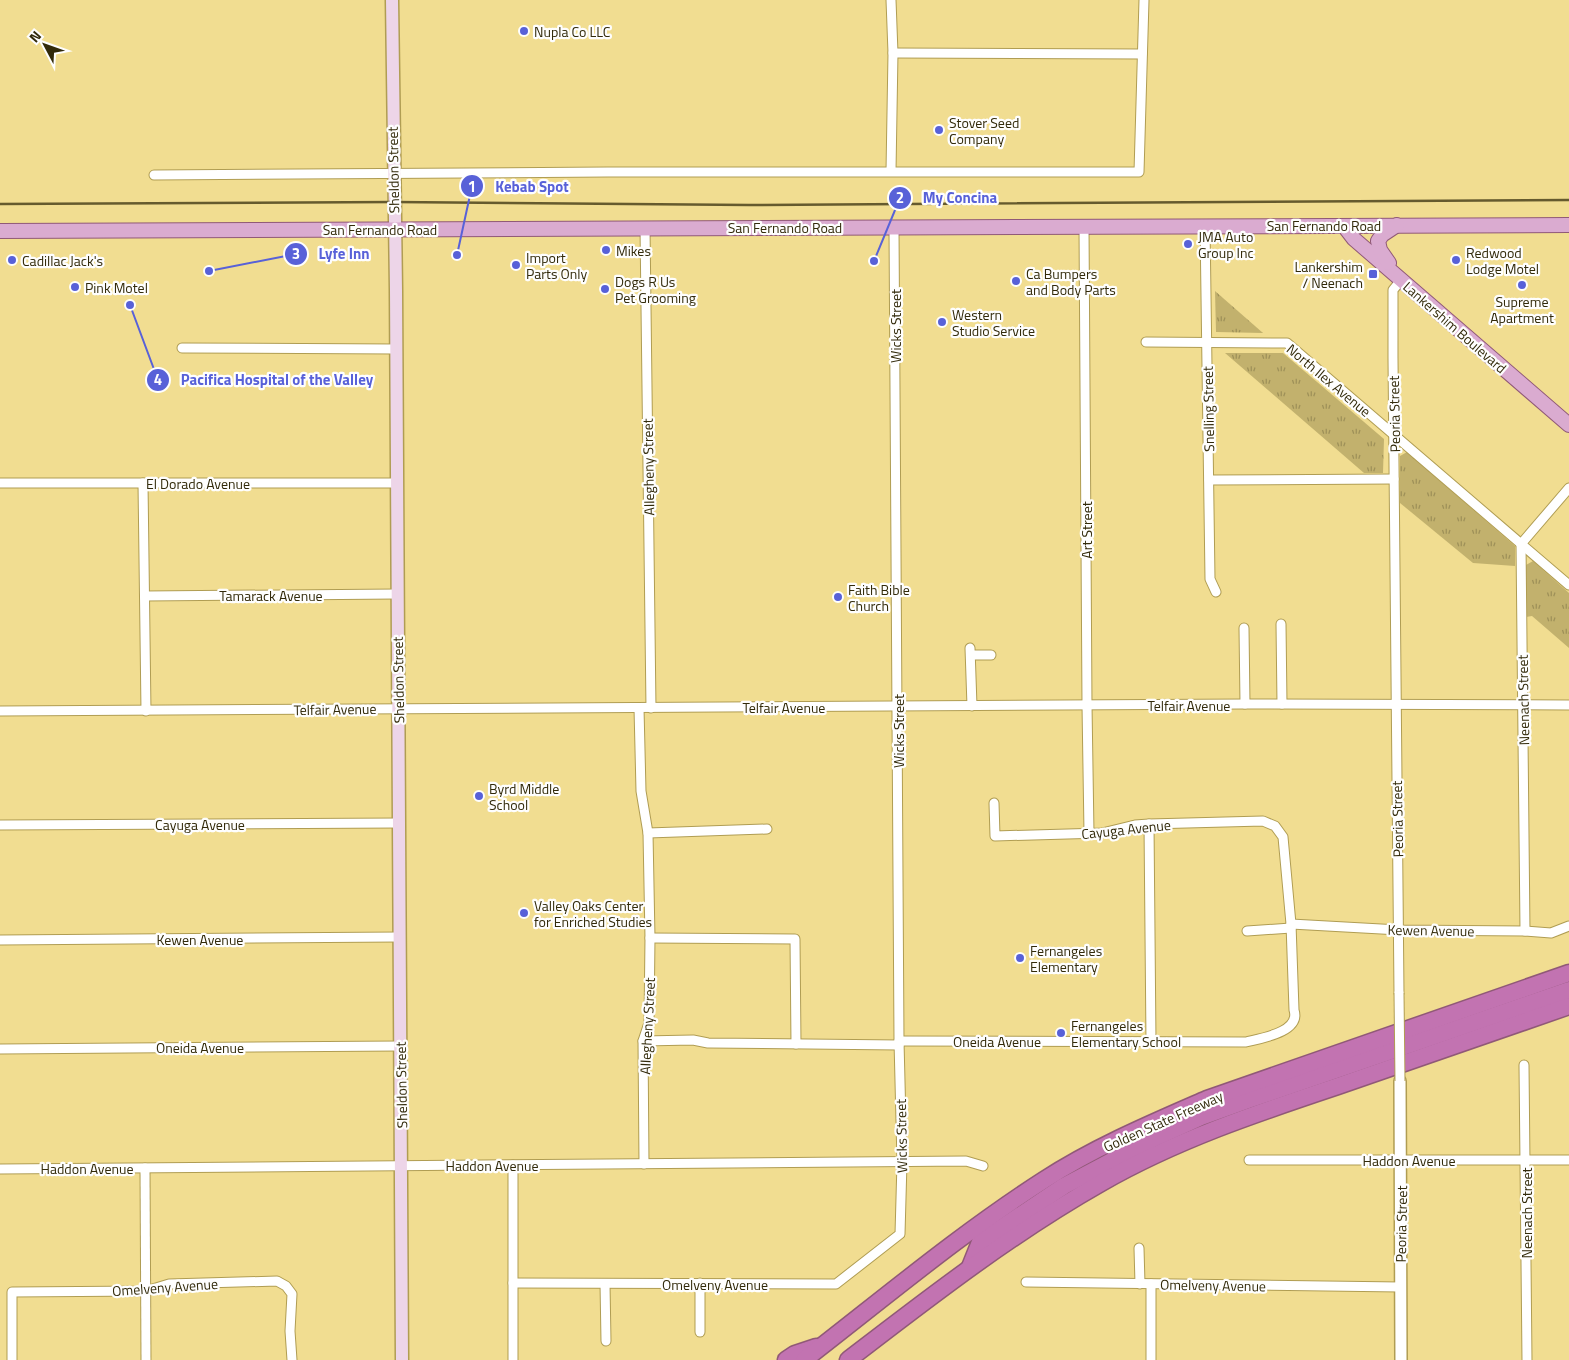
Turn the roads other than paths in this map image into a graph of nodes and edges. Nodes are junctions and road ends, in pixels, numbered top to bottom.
1 (392, 0) edge
2 (891, 0) edge
3 (1144, 0) edge
4 (893, 53) junction
5 (1142, 54) junction
6 (891, 171) junction
7 (393, 174) junction
8 (154, 175) dead end
9 (1569, 224) edge
10 (1205, 225) junction
11 (1084, 226) junction
12 (1344, 226) junction
13 (1397, 226) junction
14 (645, 227) junction
15 (894, 228) junction
16 (394, 230) junction
17 (0, 231) edge
18 (1400, 280) junction
19 (1146, 342) dead end
20 (1206, 342) junction
21 (182, 348) dead end
22 (396, 349) junction
23 (1569, 424) edge
24 (1394, 434) junction
25 (1394, 479) junction
26 (1209, 480) junction
27 (0, 483) edge
28 (143, 483) junction
29 (396, 483) junction
30 (1569, 488) edge
31 (1521, 544) junction
32 (1569, 585) edge
33 (1216, 592) dead end
34 (397, 594) junction
35 (145, 596) junction
36 (1281, 624) dead end
37 (1241, 632) dead end
38 (991, 655) dead end
39 (1245, 704) junction
40 (1282, 704) junction
41 (1395, 704) junction
42 (1524, 704) junction
43 (1569, 704) edge
44 (1087, 705) junction
45 (972, 706) junction
46 (898, 707) junction
47 (639, 708) junction
48 (651, 708) junction
49 (398, 709) junction
50 (0, 711) edge
51 (146, 711) junction
52 (994, 803) dead end
53 (400, 823) junction
54 (1149, 824) junction
55 (0, 825) edge
56 (768, 829) dead end
57 (648, 833) junction
58 (1089, 833) junction
59 (1291, 926) junction
60 (1569, 926) edge
61 (1400, 930) junction
62 (1247, 931) dead end
63 (1525, 931) junction
64 (400, 937) junction
65 (650, 938) junction
66 (0, 940) edge
67 (1569, 973) edge
68 (1569, 983) edge
69 (1569, 990) edge
70 (1569, 1006) edge
71 (643, 1041) junction
72 (1151, 1042) junction
73 (899, 1043) junction
74 (796, 1044) junction
75 (400, 1046) junction
76 (0, 1049) edge
77 (1524, 1065) dead end
78 (1400, 1081) joint
79 (1249, 1160) dead end
80 (1402, 1160) junction
81 (1526, 1160) junction
82 (1569, 1160) edge
83 (902, 1162) junction
84 (514, 1164) junction
85 (644, 1164) junction
86 (402, 1165) junction
87 (983, 1166) dead end
88 (146, 1168) junction
89 (0, 1169) edge
90 (900, 1234) joint
91 (1139, 1248) dead end
92 (932, 1260) junction
93 (970, 1267) junction
94 (1026, 1282) dead end
95 (513, 1283) junction
96 (700, 1283) junction
97 (605, 1284) junction
98 (1140, 1284) junction
99 (1151, 1284) junction
100 (944, 1287) junction
101 (1400, 1287) junction
102 (146, 1291) junction
103 (700, 1332) dead end
104 (606, 1341) dead end
105 (823, 1345) junction
106 (12, 1360) edge
107 (146, 1360) edge
108 (292, 1360) edge
109 (402, 1360) edge
110 (513, 1360) edge
111 (786, 1360) edge
112 (804, 1360) edge
113 (848, 1360) edge
114 (867, 1360) edge
115 (1151, 1360) edge
116 (1401, 1360) edge
117 (1527, 1360) edge

1 - 7 main road, Sheldon Street
2 - 4 street
3 - 5 street
4 - 5 street
4 - 6 street
5 - 6 street
6 - 7 street
7 - 8 street
7 - 16 main road, Sheldon Street
9 - 13 main road, San Fernando Road
10 - 11 main road, San Fernando Road
10 - 12 main road, San Fernando Road
10 - 20 street, Snelling Street
11 - 15 main road, San Fernando Road
11 - 44 street, Art Street
12 - 13 main road, San Fernando Road
12 - 18 main road, Lankershim Boulevard
13 - 18 main road
14 - 15 main road, San Fernando Road
14 - 16 main road, San Fernando Road
14 - 48 street, Allegheny Street
15 - 46 street, Wicks Street
16 - 17 main road, San Fernando Road
16 - 22 main road, Sheldon Street
18 - 23 main road, Lankershim Boulevard
18 - 24 street, Peoria Street
19 - 20 street, North Ilex Avenue
20 - 24 street, North Ilex Avenue
20 - 26 street, Snelling Street
21 - 22 street
22 - 29 main road, Sheldon Street
24 - 25 street, Peoria Street
24 - 31 street, North Ilex Avenue
25 - 26 street
25 - 41 street, Peoria Street
26 - 33 street, Snelling Street
27 - 28 street, El Dorado Avenue
28 - 29 street, El Dorado Avenue
28 - 35 street
29 - 34 main road, Sheldon Street
30 - 31 street
31 - 32 street, North Ilex Avenue
31 - 42 street, Neenach Street
34 - 35 street, Tamarack Avenue
34 - 49 main road, Sheldon Street
35 - 51 street
36 - 40 street
37 - 39 street
38 - 45 street
39 - 40 street, Telfair Avenue
39 - 44 street, Telfair Avenue
40 - 41 street, Telfair Avenue
41 - 42 street, Telfair Avenue
41 - 61 street, Peoria Street
42 - 43 street, Telfair Avenue
42 - 63 street, Neenach Street
44 - 45 street, Telfair Avenue
44 - 58 street, Art Street
45 - 46 street, Telfair Avenue
46 - 48 street, Telfair Avenue
46 - 73 street, Wicks Street
47 - 48 street, Telfair Avenue
47 - 49 street, Telfair Avenue
47 - 57 street, Allegheny Street
49 - 51 street, Telfair Avenue
49 - 53 main road, Sheldon Street
50 - 51 street, Telfair Avenue
52 - 58 street, Cayuga Avenue
53 - 55 street, Cayuga Avenue
53 - 64 main road, Sheldon Street
54 - 58 street, Cayuga Avenue
54 - 59 street, Cayuga Avenue
54 - 72 street
56 - 57 street
57 - 65 street, Allegheny Street
59 - 61 street, Kewen Avenue
59 - 62 street, Kewen Avenue
59 - 72 street, Oneida Avenue
60 - 63 street, Kewen Avenue
61 - 63 street, Kewen Avenue
61 - 78 street, Peoria Street, bridge
64 - 66 street, Kewen Avenue
64 - 75 main road, Sheldon Street
65 - 71 street, Allegheny Street
65 - 74 street
67 - 92 highway, Golden State Freeway
68 - 92 highway
69 - 93 highway
70 - 93 highway, Golden State Freeway
71 - 74 street, Oneida Avenue
71 - 85 street, Allegheny Street
72 - 73 street, Oneida Avenue
73 - 74 street, Oneida Avenue
73 - 83 street, Wicks Street
75 - 76 street, Oneida Avenue
75 - 86 main road, Sheldon Street
77 - 81 street, Neenach Street
78 - 80 street, Peoria Street
79 - 80 street, Haddon Avenue
80 - 81 street, Haddon Avenue
80 - 101 street, Peoria Street
81 - 82 street, Haddon Avenue
81 - 117 street, Neenach Street
83 - 85 street, Haddon Avenue
83 - 87 street, Haddon Avenue
83 - 90 street, Wicks Street
84 - 85 street, Haddon Avenue
84 - 86 street, Haddon Avenue
84 - 95 street
86 - 88 street, Haddon Avenue
86 - 109 main road, Sheldon Street
88 - 89 street, Haddon Avenue
88 - 102 street
90 - 96 street, Omelveny Avenue
91 - 98 street
92 - 105 highway, Golden State Freeway
93 - 100 highway, Golden State Freeway
94 - 98 street, Omelveny Avenue
95 - 97 street, Omelveny Avenue
95 - 110 street
96 - 97 street, Omelveny Avenue
96 - 103 street
97 - 104 street
98 - 99 street, Omelveny Avenue
99 - 101 street, Omelveny Avenue
99 - 115 street
100 - 113 highway, Golden State Freeway
100 - 114 highway
101 - 116 street, Peoria Street
102 - 106 street, Omelveny Avenue
102 - 107 street
102 - 108 street, Omelveny Avenue
105 - 111 highway
105 - 112 highway, Golden State Freeway

